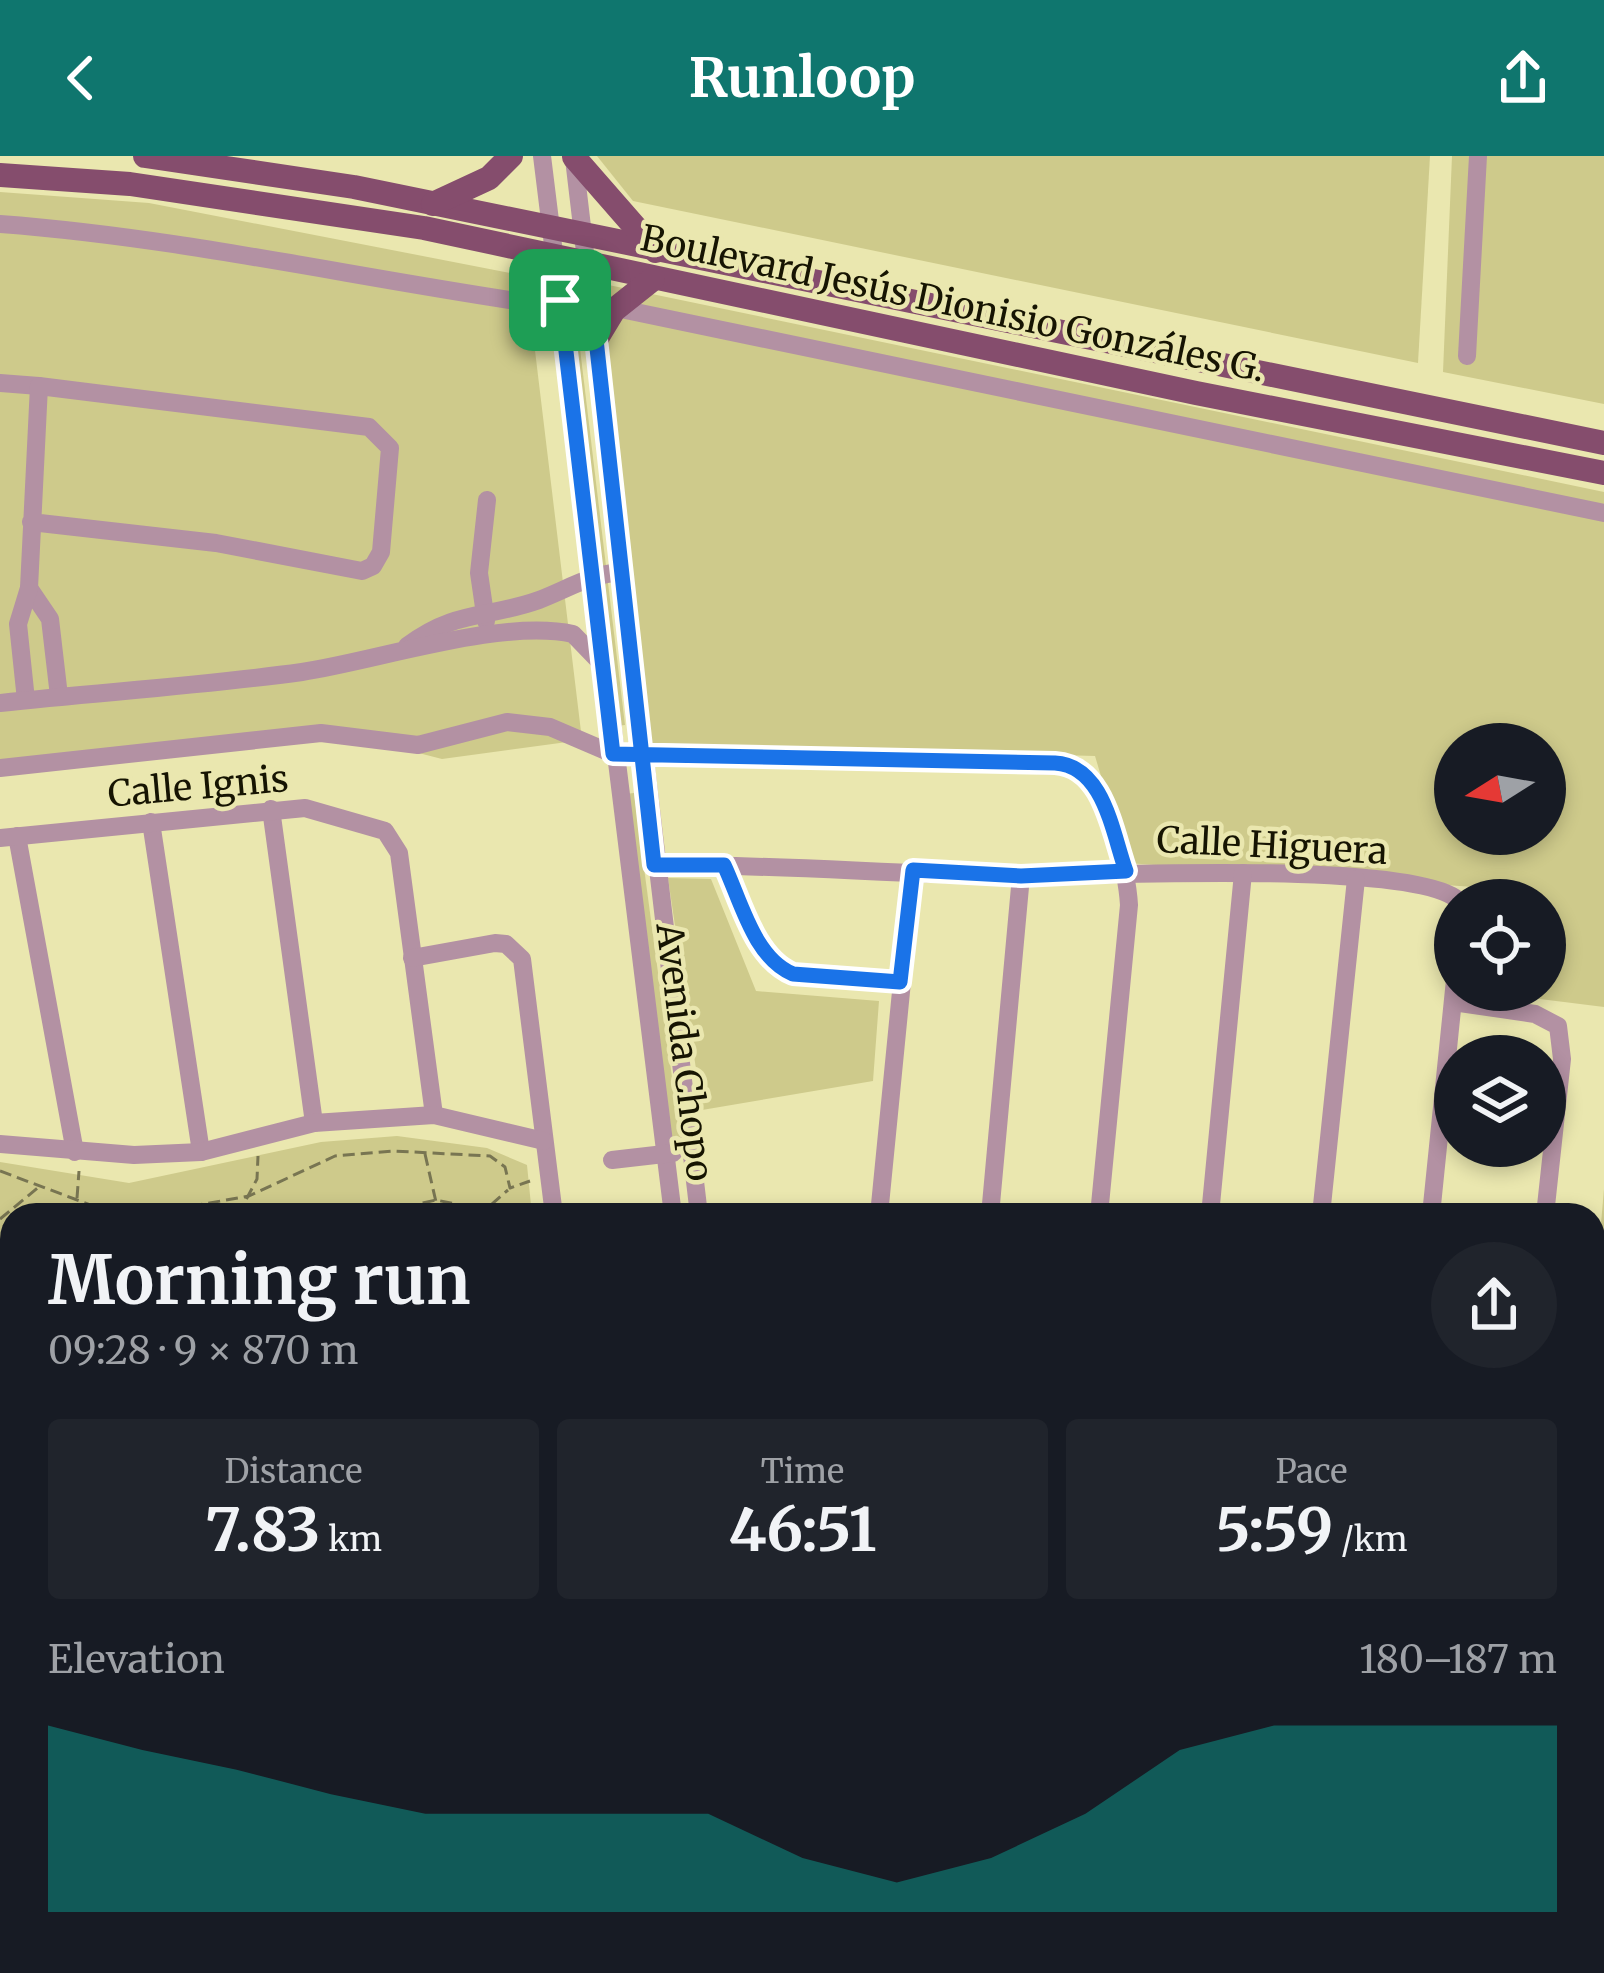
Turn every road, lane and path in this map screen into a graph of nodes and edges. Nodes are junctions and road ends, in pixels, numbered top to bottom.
1 (511, 156) edge
2 (542, 156) edge
3 (1478, 156) edge
4 (157, 157) edge
5 (574, 157) edge
6 (0, 175) edge
7 (162, 188) junction
8 (433, 204) junction
9 (0, 224) edge
10 (555, 242) junction
11 (586, 248) junction
12 (656, 251) junction
13 (653, 279) junction
14 (560, 300) junction
15 (603, 307) junction
16 (597, 338) joint
17 (1467, 356) dead end
18 (0, 382) edge
19 (40, 386) junction
20 (1604, 443) edge
21 (1604, 473) edge
22 (487, 500) dead end
23 (1604, 513) edge
24 (31, 522) junction
25 (620, 572) junction
26 (591, 575) junction
27 (29, 588) junction
28 (484, 612) junction
29 (9, 625) edge
30 (489, 638) junction
31 (407, 646) junction
32 (603, 666) junction
33 (59, 696) junction
34 (26, 700) junction
35 (0, 703) edge
36 (613, 754) junction
37 (643, 755) junction
38 (0, 768) edge
39 (271, 809) junction
40 (151, 823) junction
41 (9, 837) edge
42 (654, 865) junction
43 (724, 865) junction
44 (913, 870) junction
45 (1126, 871) junction
46 (1243, 873) junction
47 (1021, 876) junction
48 (1356, 879) junction
49 (1434, 894) edge
50 (412, 958) junction
51 (900, 982) junction
52 (1452, 1011) edge
53 (1514, 1011) edge
54 (434, 1115) junction
55 (314, 1123) junction
56 (257, 1139) junction
57 (544, 1141) junction
58 (0, 1144) edge
59 (691, 1151) junction
60 (75, 1153) junction
61 (201, 1153) junction
62 (425, 1153) junction
63 (665, 1154) junction
64 (612, 1160) dead end
65 (0, 1171) edge
66 (549, 1175) junction
67 (41, 1185) junction
68 (510, 1188) junction
69 (249, 1196) junction
70 (76, 1199) junction
71 (436, 1200) junction
72 (21, 1203) edge
73 (97, 1203) edge
74 (212, 1203) edge
75 (245, 1203) edge
76 (423, 1203) edge
77 (437, 1203) edge
78 (451, 1203) edge
79 (493, 1203) edge
80 (552, 1203) edge
81 (671, 1203) edge
82 (698, 1203) edge
83 (880, 1203) edge
84 (991, 1203) edge
85 (1100, 1203) edge
86 (1211, 1203) edge
87 (1322, 1203) edge
88 (1432, 1203) edge
89 (1546, 1203) edge

1 - 8 main road
2 - 10 street, Avenida Chopo
3 - 17 street
4 - 7 main road
4 - 8 main road, Boulevard Jesús Dionisio Gonzáles G.
5 - 11 street
5 - 12 main road
6 - 7 main road, Boulevard Jesús Dionisio Gonzáles G.
7 - 10 main road, Boulevard Jesús Dionisio Gonzáles G.
8 - 10 main road, Boulevard Jesús Dionisio Gonzáles G.
9 - 14 street
10 - 11 main road, Boulevard Jesús Dionisio Gonzáles G.
10 - 14 street, Avenida Chopo
11 - 12 main road, Boulevard Jesús Dionisio Gonzáles G.
11 - 13 main road, Boulevard Jesús Dionisio Gonzáles G.
11 - 15 street
12 - 20 main road, Boulevard Jesús Dionisio Gonzáles G.
13 - 15 main road
13 - 21 main road, Boulevard Jesús Dionisio Gonzáles G.
14 - 15 street
14 - 26 street, Avenida Chopo
15 - 16 main road
15 - 23 street
16 - 25 street, Avenida Chopo
18 - 19 street
19 - 24 street
19 - 24 street
22 - 28 street
24 - 27 street
25 - 26 street
25 - 37 street, Avenida Chopo
26 - 28 street
26 - 32 street, Avenida Chopo
27 - 29 street
27 - 33 street
28 - 30 street
28 - 31 street
29 - 34 street
30 - 31 street
30 - 32 street
31 - 33 street
32 - 36 street, Avenida Chopo
33 - 34 street
34 - 35 street
36 - 37 street
36 - 38 street
36 - 63 street, Avenida Chopo
37 - 42 street, Avenida Chopo
37 - 45 street
39 - 40 street, Calle Ignis
39 - 50 street, Calle Ignis
39 - 55 street
40 - 41 street, Calle Ignis
40 - 61 street
41 - 60 street
42 - 43 street, Calle Higuera
42 - 59 street, Avenida Chopo
43 - 44 street, Calle Higuera
43 - 51 street
44 - 47 street, Calle Higuera
44 - 51 street
45 - 46 street, Calle Higuera
45 - 47 street, Calle Higuera
45 - 85 street
46 - 48 street, Calle Higuera
46 - 86 street
47 - 84 street
48 - 49 street, Calle Higuera
48 - 87 street
50 - 54 street
50 - 57 street
51 - 83 street
52 - 88 street
53 - 89 street
54 - 55 street
54 - 57 street
55 - 56 street
56 - 61 street
56 - 69 path
57 - 66 street
58 - 60 street
59 - 63 street
59 - 82 street, Avenida Chopo
60 - 61 street
60 - 70 path
62 - 68 path
62 - 69 path
62 - 71 path
63 - 64 street
63 - 81 street, Avenida Chopo
65 - 67 path
66 - 68 path
66 - 80 street
67 - 70 path
67 - 72 path
68 - 79 path
69 - 74 path
69 - 75 path
70 - 73 path
71 - 76 path
71 - 77 path
71 - 78 path

